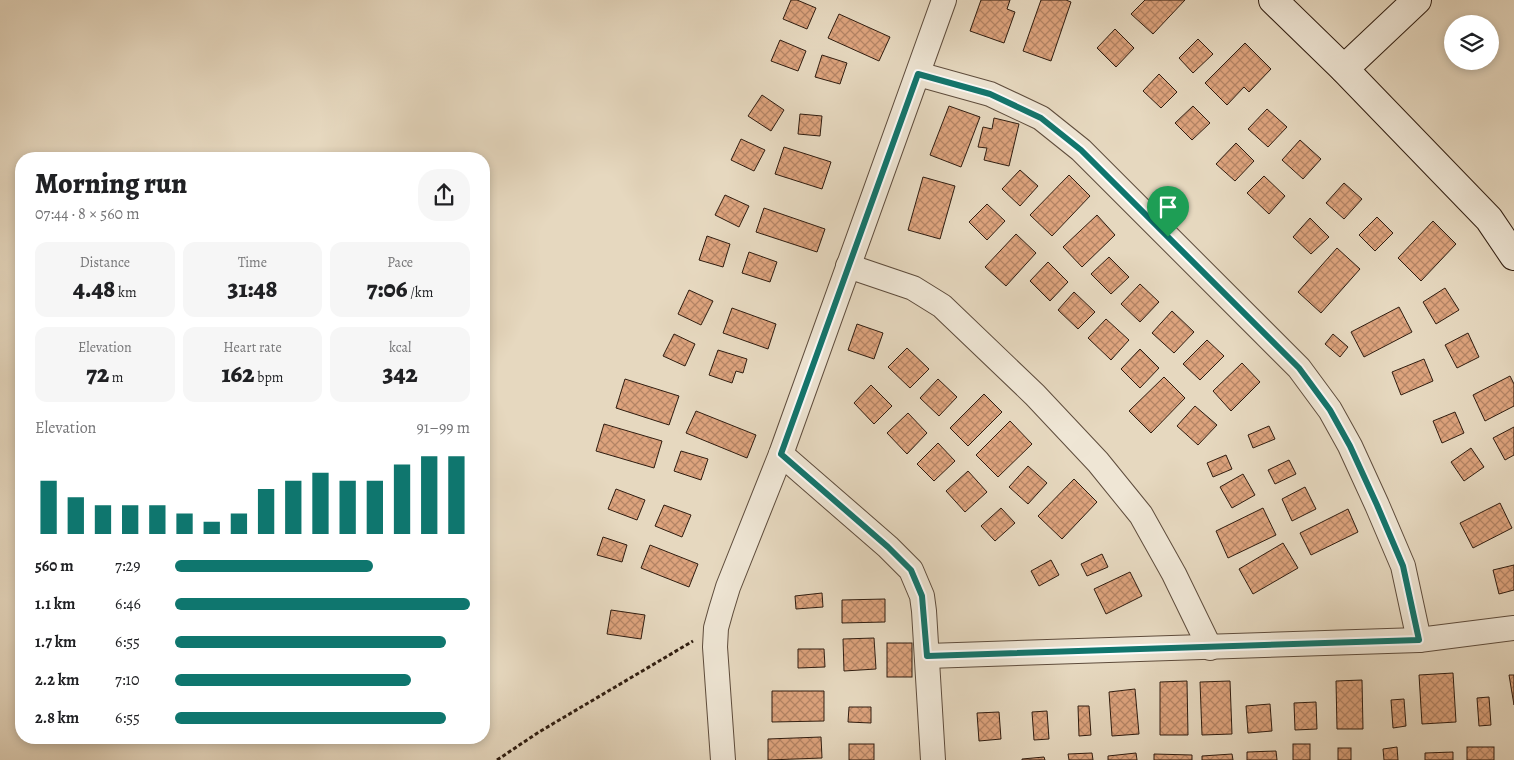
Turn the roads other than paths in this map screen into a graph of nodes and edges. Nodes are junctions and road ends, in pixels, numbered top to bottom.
1 (944, 0) edge
2 (1273, 0) edge
3 (1418, 0) edge
4 (1344, 69) junction
5 (918, 74) junction
6 (1514, 256) edge
7 (848, 266) junction
8 (781, 454) junction
9 (1514, 628) edge
10 (1419, 640) junction
11 (1210, 648) junction
12 (927, 656) junction
13 (723, 760) edge
14 (932, 760) edge

1 - 5 street
2 - 4 street
3 - 4 street
4 - 6 street
5 - 7 street
5 - 10 street
7 - 8 street
7 - 11 street
8 - 12 street
8 - 13 street
9 - 10 street
10 - 11 street
11 - 12 street
12 - 14 street

